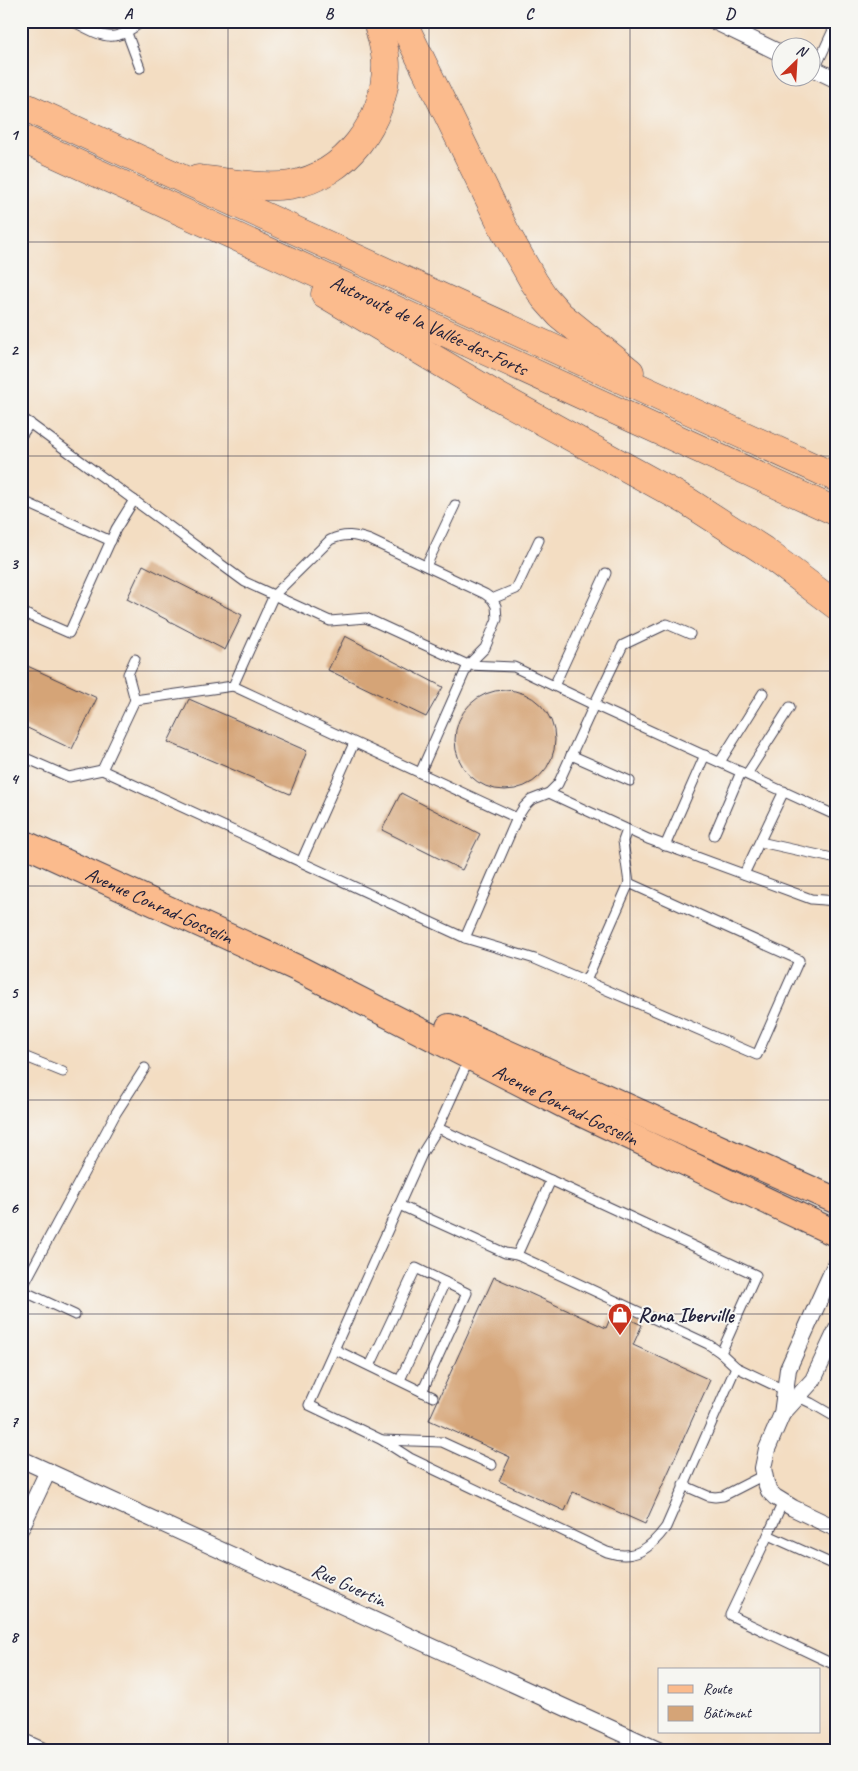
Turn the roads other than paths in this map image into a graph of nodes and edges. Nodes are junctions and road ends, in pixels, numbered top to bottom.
1 (72, 21) edge
2 (142, 21) edge
3 (377, 21) edge
4 (402, 21) edge
5 (714, 21) edge
6 (834, 28) dead end
7 (127, 33) junction
8 (770, 48) edge
9 (820, 55) edge
10 (140, 68) dead end
11 (820, 72) edge
12 (837, 80) edge
13 (21, 105) edge
14 (21, 138) edge
15 (179, 177) junction
16 (204, 221) junction
17 (660, 396) junction
18 (21, 416) edge
19 (30, 423) junction
20 (21, 436) edge
21 (837, 478) edge
22 (21, 500) edge
23 (134, 500) junction
24 (455, 505) dead end
25 (837, 512) edge
26 (539, 540) dead end
27 (111, 542) junction
28 (426, 566) junction
29 (606, 573) dead end
30 (274, 595) junction
31 (492, 599) junction
32 (837, 606) edge
33 (21, 612) edge
34 (690, 634) dead end
35 (135, 659) dead end
36 (468, 665) junction
37 (233, 686) junction
38 (554, 686) junction
39 (763, 694) dead end
40 (135, 700) junction
41 (594, 705) junction
42 (790, 707) dead end
43 (354, 743) junction
44 (571, 755) junction
45 (705, 755) junction
46 (21, 756) edge
47 (720, 762) junction
48 (102, 770) junction
49 (420, 773) junction
50 (744, 773) junction
51 (630, 781) dead end
52 (784, 791) junction
53 (549, 792) junction
54 (837, 816) edge
55 (517, 818) junction
56 (627, 830) junction
57 (714, 834) dead end
58 (21, 842) edge
59 (760, 842) junction
60 (665, 846) junction
61 (837, 859) edge
62 (301, 862) junction
63 (744, 874) junction
64 (629, 883) junction
65 (837, 901) edge
66 (465, 938) junction
67 (299, 969) junction
68 (586, 982) junction
69 (21, 1055) edge
70 (470, 1056) junction
71 (145, 1068) dead end
72 (63, 1072) dead end
73 (438, 1128) junction
74 (551, 1180) junction
75 (837, 1201) edge
76 (399, 1205) junction
77 (837, 1234) edge
78 (517, 1255) junction
79 (837, 1261) edge
80 (445, 1282) junction
81 (21, 1290) edge
82 (75, 1314) dead end
83 (837, 1329) edge
84 (334, 1350) junction
85 (721, 1353) junction
86 (370, 1366) junction
87 (736, 1367) junction
88 (400, 1380) junction
89 (422, 1392) junction
90 (791, 1393) junction
91 (433, 1396) dead end
92 (837, 1418) edge
93 (382, 1440) junction
94 (837, 1444) edge
95 (21, 1459) edge
96 (837, 1461) edge
97 (492, 1465) dead end
98 (48, 1471) junction
99 (764, 1475) junction
100 (683, 1485) junction
101 (783, 1502) junction
102 (21, 1528) edge
103 (837, 1529) edge
104 (768, 1535) junction
105 (837, 1566) edge
106 (837, 1666) edge
107 (21, 1741) edge
108 (41, 1750) edge
109 (658, 1750) edge

1 - 7 lane
2 - 7 lane
3 - 15 highway
4 - 17 highway
5 - 8 street
6 - 9 lane
7 - 10 lane
11 - 12 street
13 - 15 highway, Autoroute de la Vallée-des-Forts
14 - 16 highway, Autoroute de la Vallée-des-Forts
15 - 17 highway, Autoroute de la Vallée-des-Forts
16 - 25 highway, Autoroute de la Vallée-des-Forts
16 - 32 highway
17 - 21 highway, Autoroute de la Vallée-des-Forts
18 - 19 lane
19 - 20 lane
19 - 23 lane
22 - 27 lane
23 - 27 lane
23 - 30 lane
24 - 28 lane
26 - 31 lane
27 - 33 lane
28 - 30 lane
28 - 31 lane
29 - 38 lane
30 - 36 lane
30 - 37 lane
31 - 36 lane
34 - 41 lane
35 - 40 lane
36 - 38 lane
36 - 49 lane
37 - 40 lane
37 - 43 lane
38 - 41 lane
39 - 47 lane
40 - 48 lane
41 - 44 lane
41 - 45 lane
42 - 50 lane
43 - 49 lane
43 - 62 lane
44 - 51 lane
44 - 53 lane
45 - 47 lane
45 - 60 lane
46 - 48 lane
47 - 50 lane
48 - 62 lane
49 - 55 lane
50 - 52 lane
50 - 57 lane
52 - 54 lane
52 - 59 lane
53 - 55 lane
53 - 56 lane
55 - 66 lane
56 - 60 lane
56 - 64 lane
58 - 67 main road, Avenue Conrad-Gosselin
59 - 61 lane
59 - 63 lane
60 - 63 lane
62 - 66 lane
63 - 65 lane
64 - 68 lane
64 - 68 lane
66 - 68 lane
67 - 70 main road, Avenue Conrad-Gosselin
67 - 75 main road, Avenue Conrad-Gosselin
69 - 72 lane
70 - 73 lane
70 - 77 main road, Avenue Conrad-Gosselin
71 - 81 lane
73 - 74 lane
73 - 76 lane
74 - 78 lane
74 - 85 lane
76 - 78 lane
76 - 84 lane
78 - 85 lane
79 - 90 street
80 - 86 lane
80 - 88 lane
80 - 89 lane
81 - 82 lane
83 - 90 street
84 - 86 lane
84 - 93 lane
85 - 87 lane
86 - 88 lane
87 - 90 lane
87 - 100 lane
88 - 89 lane
89 - 91 lane
90 - 92 lane
90 - 99 street
93 - 97 lane
93 - 100 lane
94 - 96 lane
95 - 98 street, Rue Guertin
98 - 102 street
98 - 109 street, Rue Guertin
99 - 100 lane
99 - 101 street
101 - 103 street
101 - 104 lane
104 - 105 lane
104 - 106 lane
107 - 108 street

